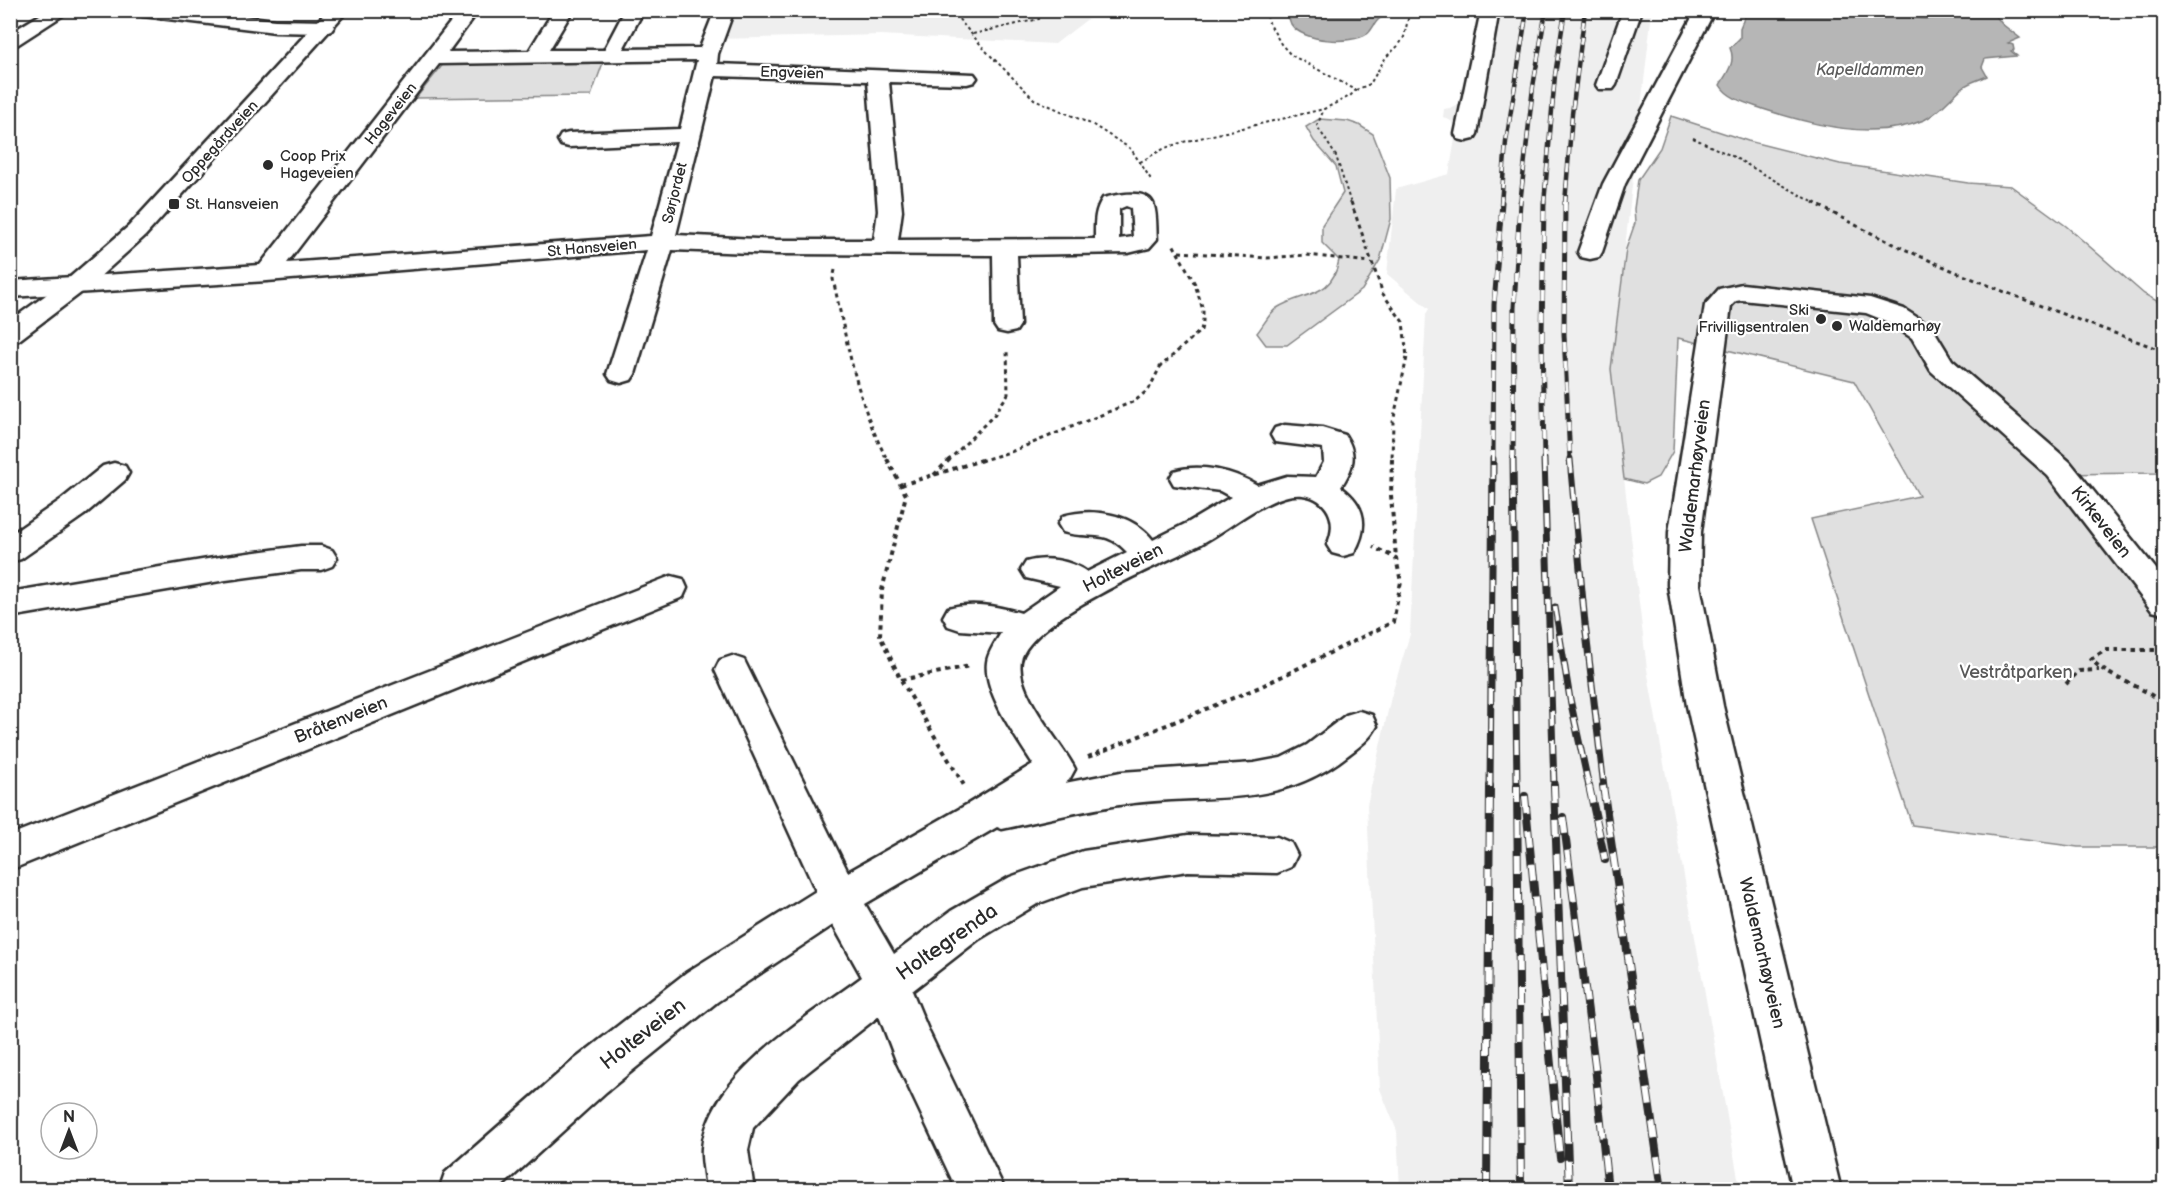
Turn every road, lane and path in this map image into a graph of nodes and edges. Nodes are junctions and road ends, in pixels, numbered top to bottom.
1 (62, 10) edge
2 (143, 10) edge
3 (470, 10) edge
4 (564, 10) edge
5 (635, 10) edge
6 (725, 10) edge
7 (951, 10) edge
8 (1041, 10) edge
9 (1270, 10) edge
10 (1410, 10) edge
11 (1490, 10) edge
12 (1633, 10) edge
13 (1706, 10) edge
14 (331, 19) edge
15 (973, 34) junction
16 (10, 41) edge
17 (610, 56) junction
18 (535, 57) junction
19 (434, 58) junction
20 (707, 62) junction
21 (878, 77) junction
22 (967, 78) dead end
23 (1606, 85) dead end
24 (1356, 90) junction
25 (1324, 109) junction
26 (1466, 134) dead end
27 (689, 135) junction
28 (1693, 138) dead end
29 (569, 140) dead end
30 (1140, 162) junction
31 (1137, 201) junction
32 (1146, 233) junction
33 (662, 242) junction
34 (1107, 247) junction
35 (885, 248) junction
36 (1005, 248) junction
37 (1179, 252) junction
38 (1590, 252) dead end
39 (1370, 262) junction
40 (836, 268) dead end
41 (267, 273) junction
42 (77, 284) junction
43 (10, 289) edge
44 (1007, 325) joint
45 (10, 334) edge
46 (2164, 351) edge
47 (621, 374) dead end
48 (1285, 435) dead end
49 (2059, 469) joint
50 (114, 473) dead end
51 (933, 475) junction
52 (1185, 478) dead end
53 (901, 485) junction
54 (1322, 490) junction
55 (1255, 498) junction
56 (1074, 524) dead end
57 (1346, 541) joint
58 (10, 551) edge
59 (1147, 555) junction
60 (321, 558) dead end
61 (1396, 558) junction
62 (1037, 570) dead end
63 (1085, 587) junction
64 (671, 588) dead end
65 (2164, 602) edge
66 (10, 605) edge
67 (960, 617) dead end
68 (1026, 627) junction
69 (2164, 650) edge
70 (1003, 663) junction
71 (732, 670) dead end
72 (2099, 670) junction
73 (901, 680) junction
74 (2066, 684) dead end
75 (2164, 706) edge
76 (1359, 726) dead end
77 (1056, 769) junction
78 (982, 816) junction
79 (10, 853) edge
80 (1277, 855) dead end
81 (840, 898) junction
82 (888, 984) junction
83 (462, 1190) edge
84 (730, 1190) edge
85 (982, 1190) edge
86 (1817, 1190) edge

1 - 16 street
2 - 14 street
3 - 19 street, Hageveien
4 - 18 street
5 - 17 street
6 - 20 street, Sørjordet
7 - 15 path
8 - 15 path
9 - 24 path
10 - 24 path
11 - 26 street
12 - 23 street
13 - 38 street
14 - 42 street, Oppegårdveien
15 - 30 path
17 - 18 street, Engveien
17 - 20 street, Engveien
18 - 19 street, Engveien
19 - 41 street, Hageveien
20 - 21 street, Engveien
20 - 27 street, Sørjordet
21 - 22 street, Engveien
21 - 35 street
24 - 25 path
25 - 30 path
25 - 39 path
27 - 29 street
27 - 33 street, Sørjordet
28 - 46 path
30 - 31 path
31 - 32 street
31 - 34 street
32 - 34 street, St Hansveien
32 - 37 path
33 - 35 street, St Hansveien
33 - 41 street, St Hansveien
33 - 47 street, Sørjordet
34 - 36 street, St Hansveien
35 - 36 street, St Hansveien
36 - 44 street
37 - 39 path
37 - 51 path
39 - 61 path
40 - 53 path
41 - 42 street, St Hansveien
42 - 43 street, St Hansveien
42 - 45 street, Oppegårdveien
44 - 51 path
48 - 54 street
49 - 65 street, Kirkeveien
49 - 86 street, Waldemarhøyveien
50 - 58 street
51 - 53 path
52 - 55 street
53 - 73 path
54 - 55 street, Holteveien
54 - 57 street
55 - 59 street, Holteveien
56 - 59 street
57 - 61 path
59 - 63 street, Holteveien
60 - 66 street
61 - 77 path
62 - 63 street
63 - 68 street, Holteveien
64 - 79 street, Bråtenveien
67 - 68 street
68 - 70 street, Holteveien
69 - 72 path
70 - 73 path
70 - 77 street
71 - 81 street
72 - 74 path
72 - 75 path
73 - 78 path
76 - 78 street
77 - 78 street, Holteveien
78 - 81 street, Holteveien
80 - 82 street, Holtegrenda
81 - 82 street
81 - 83 street, Holteveien
82 - 84 street, Holtegrenda
82 - 85 street

